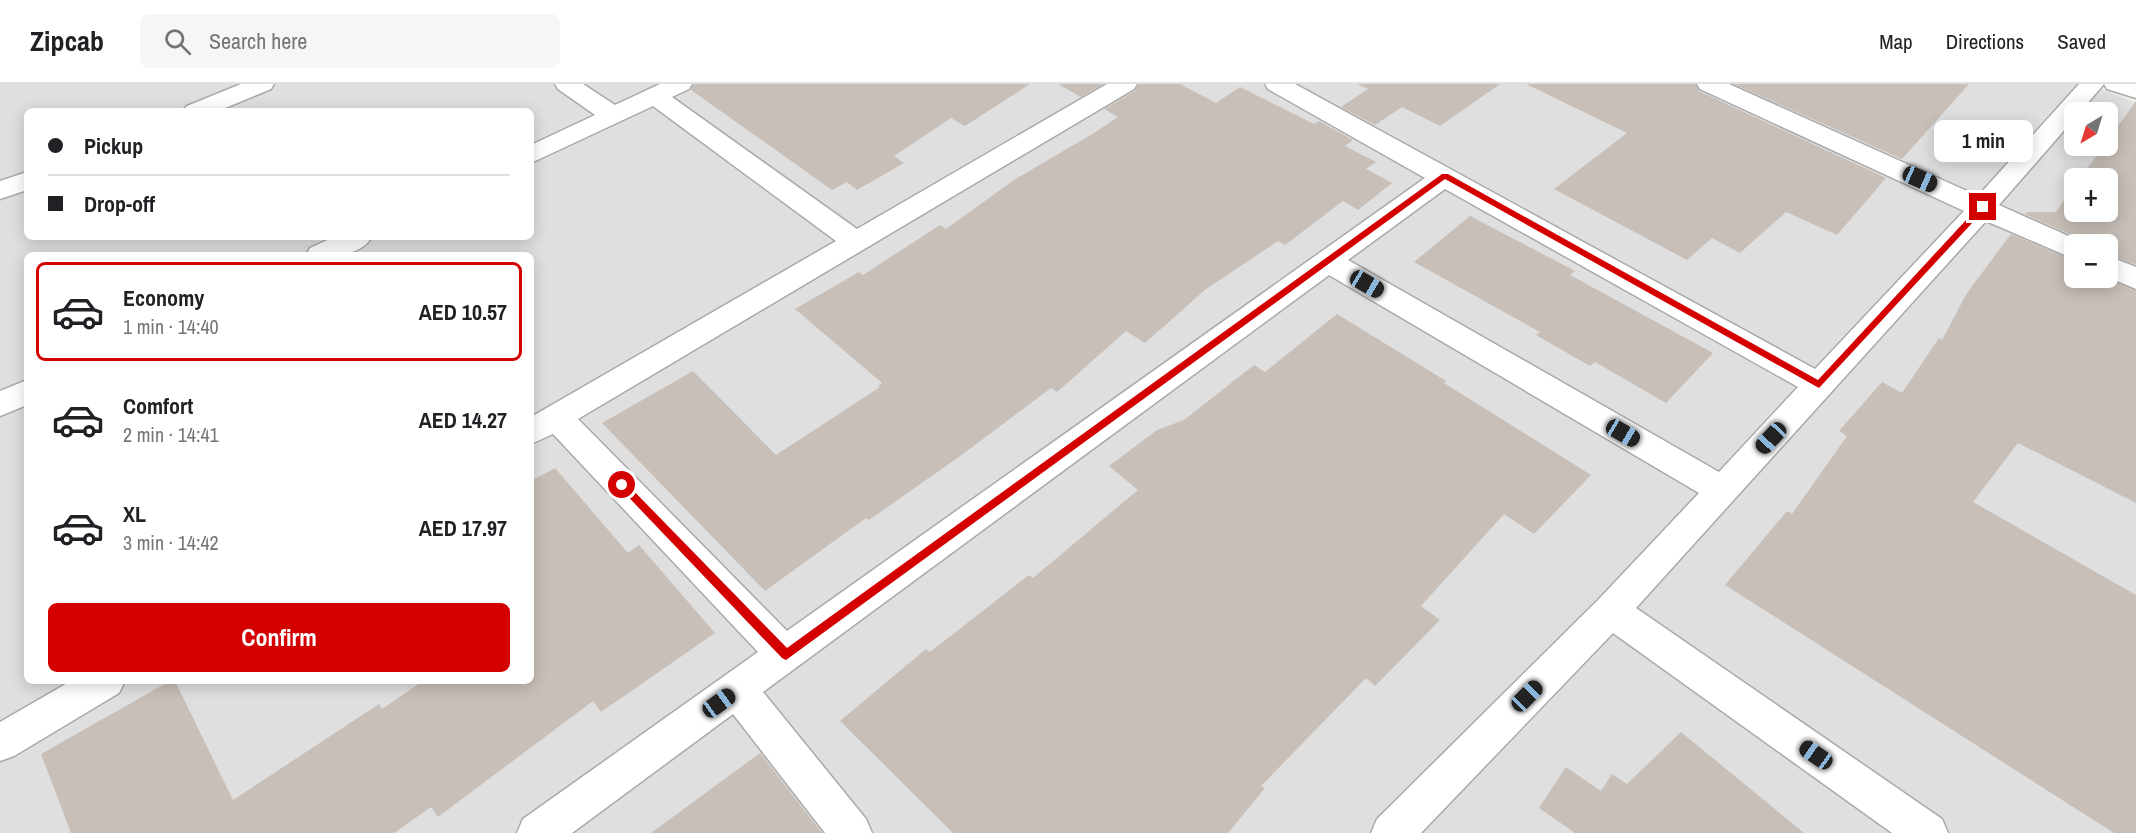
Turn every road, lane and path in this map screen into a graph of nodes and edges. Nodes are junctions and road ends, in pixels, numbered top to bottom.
1 (262, 84) edge
2 (567, 84) edge
3 (680, 84) edge
4 (1125, 84) edge
5 (1277, 84) edge
6 (1709, 84) edge
7 (2092, 84) edge
8 (2116, 84) edge
9 (2136, 91) edge
10 (655, 96) junction
11 (203, 108) edge
12 (614, 116) junction
13 (534, 154) edge
14 (1445, 176) junction
15 (24, 181) edge
16 (0, 191) edge
17 (1983, 207) junction
18 (352, 240) edge
19 (856, 242) junction
20 (2064, 245) edge
21 (326, 252) edge
22 (1327, 261) junction
23 (2118, 271) edge
24 (2136, 279) edge
25 (1819, 385) junction
26 (24, 393) edge
27 (0, 404) edge
28 (544, 425) edge
29 (1722, 490) junction
30 (1611, 611) junction
31 (786, 655) junction
32 (101, 684) edge
33 (737, 690) junction
34 (0, 743) edge
35 (538, 833) edge
36 (851, 833) edge
37 (1392, 833) edge
38 (1927, 833) edge

1 - 11 street
2 - 12 street
3 - 10 street
4 - 19 street
5 - 14 street
6 - 17 street
7 - 17 street
8 - 9 street
10 - 12 street
10 - 19 street
12 - 13 street
14 - 22 street
14 - 25 street
15 - 16 street
17 - 20 street
17 - 25 street
18 - 21 street
19 - 28 street
22 - 29 street
22 - 31 street
23 - 24 street
25 - 29 street
26 - 27 street
28 - 31 street
29 - 30 street
30 - 37 street
30 - 38 street
31 - 33 street
32 - 34 street
33 - 35 street
33 - 36 street

